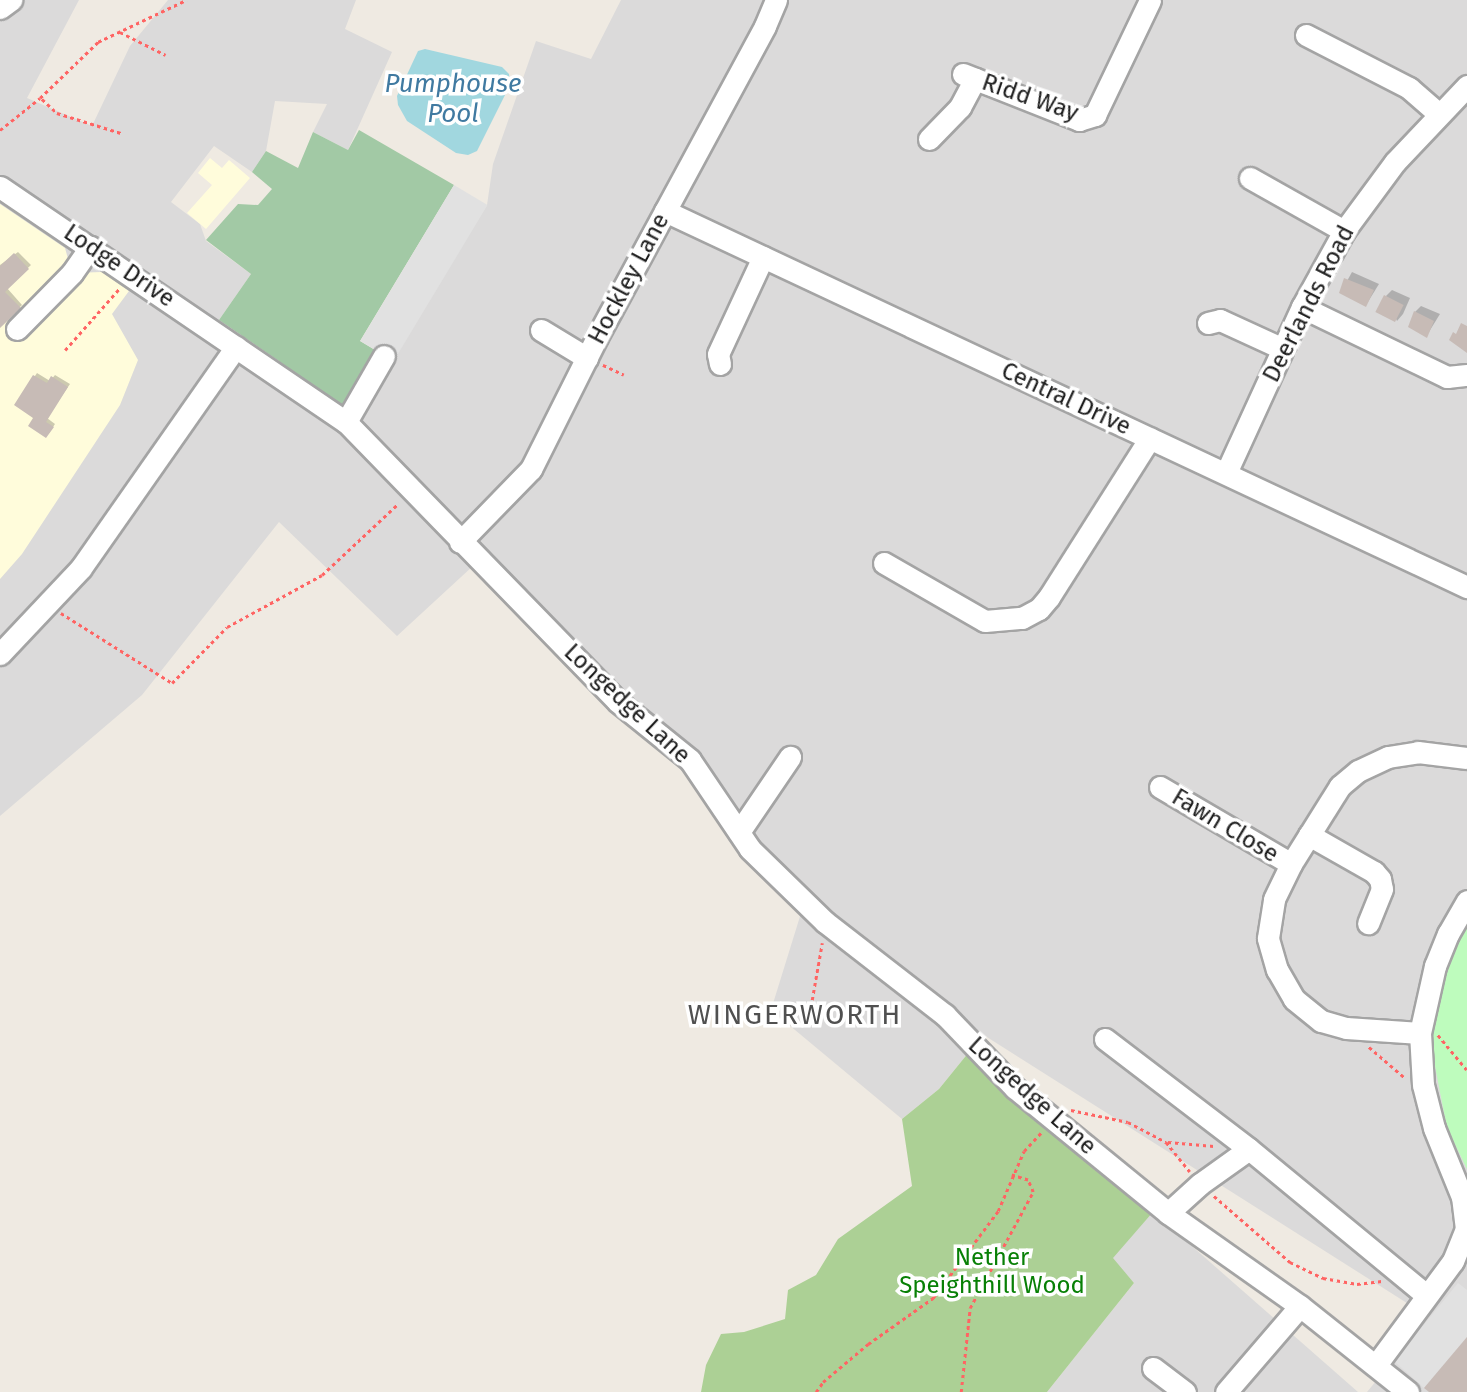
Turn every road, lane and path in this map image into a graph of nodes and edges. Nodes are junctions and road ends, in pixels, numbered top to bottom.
1 (10, 0) edge
2 (186, 0) edge
3 (776, 0) edge
4 (1150, 0) edge
5 (0, 8) edge
6 (120, 32) junction
7 (1306, 35) dead end
8 (166, 55) dead end
9 (1467, 86) edge
10 (40, 98) junction
11 (1439, 114) junction
12 (0, 130) edge
13 (121, 133) dead end
14 (929, 139) dead end
15 (1250, 178) dead end
16 (0, 187) edge
17 (665, 211) junction
18 (1344, 231) junction
19 (90, 247) junction
20 (763, 257) junction
21 (130, 275) junction
22 (1302, 307) junction
23 (1208, 323) dead end
24 (17, 329) dead end
25 (541, 330) dead end
26 (236, 347) junction
27 (1283, 349) junction
28 (65, 350) dead end
29 (384, 356) dead end
30 (587, 358) junction
31 (720, 364) dead end
32 (624, 375) dead end
33 (1467, 375) edge
34 (346, 422) junction
35 (1150, 438) junction
36 (1226, 473) junction
37 (412, 491) junction
38 (460, 542) junction
39 (884, 564) dead end
40 (1467, 587) edge
41 (46, 603) junction
42 (0, 654) edge
43 (790, 757) dead end
44 (1467, 758) edge
45 (1160, 787) dead end
46 (739, 832) junction
47 (1309, 835) junction
48 (1291, 864) junction
49 (1467, 901) edge
50 (825, 922) junction
51 (1368, 923) dead end
52 (813, 1000) dead end
53 (1421, 1024) junction
54 (1346, 1028) junction
55 (1105, 1039) dead end
56 (1467, 1070) edge
57 (1425, 1094) junction
58 (1054, 1120) junction
59 (1166, 1142) junction
60 (1221, 1147) dead end
61 (1249, 1149) junction
62 (1012, 1175) junction
63 (1200, 1184) junction
64 (1168, 1213) junction
65 (1460, 1266) edge
66 (1406, 1277) junction
67 (1426, 1294) junction
68 (1300, 1306) junction
69 (1376, 1365) junction
70 (1153, 1368) dead end
71 (816, 1392) edge
72 (961, 1392) edge
73 (1185, 1392) edge
74 (1226, 1392) edge
75 (1408, 1392) edge

1 - 5 street
2 - 6 path
3 - 17 street, Hockley Lane
4 - 14 street, Ridd Way
6 - 8 path
6 - 10 path
7 - 11 street
9 - 11 street, Deerlands Road
10 - 12 path
10 - 13 path
11 - 18 street, Deerlands Road
15 - 18 street
16 - 19 street, Lodge Drive
17 - 20 street, Central Drive
17 - 30 street, Hockley Lane
18 - 22 street, Deerlands Road
19 - 21 street, Lodge Drive
19 - 24 street
20 - 31 street
20 - 35 street, Central Drive
21 - 26 street, Lodge Drive
21 - 28 path
22 - 27 street, Deerlands Road
22 - 33 street
23 - 27 street
25 - 30 street
26 - 34 street, Longedge Lane
26 - 41 street
27 - 36 street, Deerlands Road
29 - 34 street
30 - 32 path
30 - 38 street, Hockley Lane
34 - 37 street, Longedge Lane
35 - 36 street, Central Drive
35 - 39 street
36 - 40 street, Central Drive
37 - 38 street, Longedge Lane
37 - 41 path
38 - 46 street, Longedge Lane
41 - 42 street
43 - 46 street
44 - 47 street
45 - 48 street, Fawn Close
46 - 50 street, Longedge Lane
47 - 48 street
47 - 51 street
48 - 54 street
49 - 53 street
50 - 52 path
50 - 58 street, Longedge Lane
53 - 54 street
53 - 56 path
53 - 57 street
54 - 57 path
55 - 61 street
57 - 65 street
58 - 59 path
58 - 62 path
58 - 64 street, Longedge Lane
59 - 60 path
59 - 63 path
61 - 63 street
61 - 66 street
62 - 71 path
62 - 72 path
63 - 64 street
63 - 66 path
64 - 68 street, Longedge Lane
65 - 67 street
66 - 67 street
67 - 69 street
68 - 69 street, Longedge Lane
68 - 74 street
69 - 75 street, Longedge Lane
70 - 73 street

